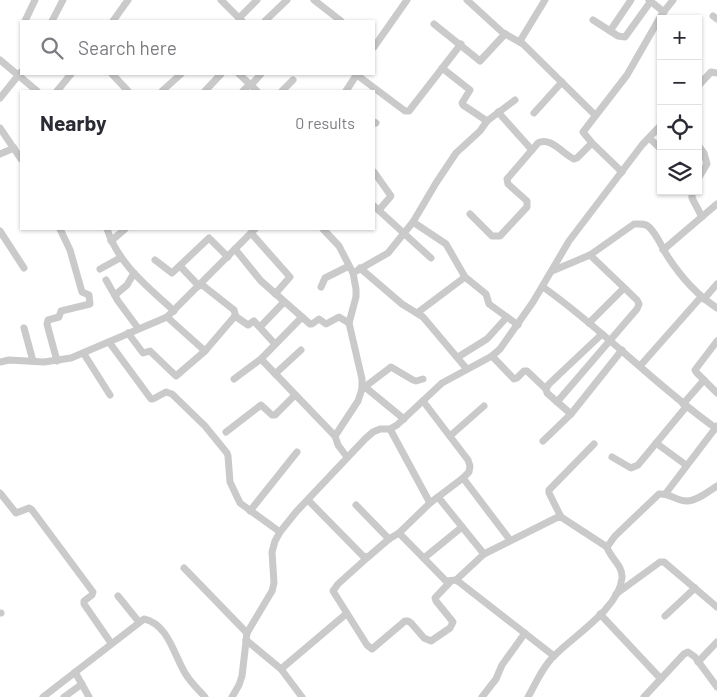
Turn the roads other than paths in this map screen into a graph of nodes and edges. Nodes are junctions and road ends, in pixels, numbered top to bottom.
1 (35, 0) edge
2 (63, 0) edge
3 (128, 0) edge
4 (221, 0) edge
5 (257, 0) edge
6 (287, 0) edge
7 (314, 0) edge
8 (407, 0) edge
9 (467, 0) edge
10 (545, 0) edge
11 (631, 0) edge
12 (673, 0) edge
13 (650, 1) edge
14 (664, 12) junction
15 (25, 20) edge
16 (53, 20) edge
17 (114, 20) edge
18 (240, 20) edge
19 (266, 20) edge
20 (336, 20) edge
21 (593, 20) dead end
22 (434, 24) dead end
23 (610, 31) junction
24 (505, 34) junction
25 (521, 43) junction
26 (375, 44) edge
27 (461, 44) junction
28 (0, 60) edge
29 (717, 65) edge
30 (442, 68) junction
31 (714, 72) edge
32 (20, 74) edge
33 (21, 75) edge
34 (70, 75) edge
35 (113, 75) edge
36 (179, 75) edge
37 (220, 75) edge
38 (240, 75) edge
39 (261, 75) edge
40 (356, 75) edge
41 (358, 75) edge
42 (293, 80) dead end
43 (562, 82) junction
44 (702, 82) edge
45 (250, 85) junction
46 (36, 90) edge
47 (58, 90) edge
48 (125, 90) edge
49 (163, 90) edge
50 (206, 90) edge
51 (244, 90) edge
52 (256, 90) edge
53 (283, 90) edge
54 (347, 90) edge
55 (0, 98) edge
56 (514, 100) dead end
57 (498, 112) junction
58 (534, 113) dead end
59 (595, 115) junction
60 (487, 121) junction
61 (0, 128) edge
62 (657, 129) edge
63 (649, 138) junction
64 (592, 143) junction
65 (657, 145) edge
66 (14, 148) junction
67 (532, 150) junction
68 (702, 151) edge
69 (0, 154) edge
70 (20, 157) edge
71 (622, 172) junction
72 (702, 172) edge
73 (375, 173) edge
74 (692, 195) edge
75 (717, 204) edge
76 (376, 208) edge
77 (470, 214) dead end
78 (702, 217) junction
79 (413, 222) junction
80 (0, 226) edge
81 (60, 230) edge
82 (107, 230) edge
83 (124, 230) edge
84 (325, 230) edge
85 (0, 231) edge
86 (250, 231) edge
87 (404, 233) junction
88 (111, 241) junction
89 (235, 249) junction
90 (663, 250) junction
91 (590, 255) junction
92 (228, 257) junction
93 (120, 258) junction
94 (431, 258) dead end
95 (155, 260) dead end
96 (180, 266) junction
97 (24, 268) dead end
98 (360, 268) junction
99 (100, 270) dead end
100 (351, 270) junction
101 (552, 271) junction
102 (134, 273) junction
103 (465, 277) junction
104 (106, 280) dead end
105 (717, 284) edge
106 (200, 285) junction
107 (321, 287) dead end
108 (542, 287) junction
109 (624, 288) junction
110 (275, 294) junction
111 (115, 295) junction
112 (703, 298) junction
113 (284, 302) junction
114 (717, 308) edge
115 (174, 311) junction
116 (417, 313) junction
117 (167, 317) junction
118 (236, 317) junction
119 (302, 317) junction
120 (507, 317) junction
121 (349, 323) junction
122 (589, 323) junction
123 (518, 325) junction
124 (260, 327) junction
125 (24, 328) dead end
126 (138, 328) junction
127 (128, 333) junction
128 (602, 334) junction
129 (609, 340) junction
130 (717, 340) edge
131 (109, 342) junction
132 (276, 344) junction
133 (301, 350) dead end
134 (622, 350) junction
135 (205, 351) junction
136 (84, 354) junction
137 (492, 356) junction
138 (458, 357) junction
139 (1, 359) edge
140 (261, 359) junction
141 (33, 361) junction
142 (57, 361) junction
143 (640, 366) junction
144 (466, 368) junction
145 (276, 374) junction
146 (424, 378) dead end
147 (234, 379) dead end
148 (704, 380) junction
149 (363, 388) junction
150 (546, 389) junction
151 (717, 392) edge
152 (110, 395) dead end
153 (295, 395) junction
154 (424, 401) junction
155 (557, 402) junction
156 (685, 405) junction
157 (484, 406) dead end
158 (571, 414) junction
159 (404, 419) junction
160 (716, 427) edge
161 (390, 429) junction
162 (226, 432) dead end
163 (335, 436) junction
164 (450, 436) junction
165 (543, 441) dead end
166 (656, 443) junction
167 (594, 444) dead end
168 (297, 452) dead end
169 (347, 457) junction
170 (612, 457) dead end
171 (686, 465) junction
172 (464, 478) junction
173 (717, 486) edge
174 (0, 493) edge
175 (666, 493) junction
176 (438, 497) junction
177 (308, 500) junction
178 (356, 504) dead end
179 (430, 504) junction
180 (250, 511) junction
181 (561, 517) junction
182 (462, 527) junction
183 (280, 532) junction
184 (399, 533) junction
185 (389, 539) junction
186 (510, 540) junction
187 (607, 547) junction
188 (484, 554) junction
189 (368, 557) junction
190 (424, 558) junction
191 (184, 568) dead end
192 (453, 581) junction
193 (695, 588) junction
194 (615, 594) junction
195 (118, 596) dead end
196 (717, 607) edge
197 (346, 614) junction
198 (600, 614) junction
199 (665, 616) dead end
200 (139, 622) junction
201 (525, 633) junction
202 (247, 637) junction
203 (717, 642) edge
204 (112, 644) junction
205 (554, 656) junction
206 (698, 662) junction
207 (281, 669) junction
208 (75, 672) junction
209 (661, 679) junction
210 (82, 684) junction
211 (717, 687) edge
212 (235, 696) edge
213 (43, 697) edge
214 (64, 697) edge
215 (89, 697) edge
216 (205, 697) edge
217 (302, 697) edge
218 (482, 697) edge
219 (528, 697) edge
220 (644, 697) edge

1 - 15 street
2 - 16 street
3 - 17 street
4 - 18 street
5 - 18 street
6 - 19 street
7 - 20 street
8 - 26 street
9 - 24 street
10 - 25 street
11 - 23 street
12 - 14 street
13 - 14 street
13 - 23 street
14 - 59 street
21 - 23 street
22 - 27 street
24 - 25 street
24 - 27 street
25 - 43 street
27 - 30 street
28 - 32 street
29 - 31 street
30 - 41 street
30 - 60 street
31 - 44 street
32 - 55 street
33 - 46 street
34 - 47 street
35 - 48 street
36 - 49 street
37 - 50 street
38 - 45 street
39 - 45 street
40 - 54 street
42 - 53 street
43 - 58 street
43 - 59 street
45 - 51 street
45 - 52 street
56 - 57 street
57 - 60 street
57 - 67 street
59 - 64 street
60 - 79 street
61 - 66 street
62 - 63 street
63 - 65 street
63 - 71 street
64 - 67 street
64 - 71 street
66 - 69 street
66 - 70 street
67 - 77 street
68 - 72 street
71 - 101 street
73 - 76 street
74 - 78 street
75 - 78 street
76 - 87 street
78 - 90 street
79 - 87 street
79 - 103 street
80 - 85 street
81 - 142 street
82 - 88 street
83 - 88 street
84 - 100 street
85 - 97 street
86 - 89 street
86 - 110 street
87 - 94 street
87 - 98 street
88 - 93 street
89 - 92 street
89 - 110 street
90 - 91 street
90 - 112 street
91 - 101 street
91 - 109 street
92 - 96 street
92 - 106 street
93 - 99 street
93 - 102 street
95 - 96 street
96 - 106 street
98 - 100 street
98 - 116 street
100 - 107 street
100 - 121 street
101 - 108 street
102 - 111 street
102 - 115 street
103 - 116 street
103 - 120 street
104 - 111 street
105 - 112 street
106 - 115 street
106 - 118 street
108 - 122 street
108 - 123 street
109 - 122 street
109 - 129 street
110 - 113 street
111 - 126 street
112 - 114 street
112 - 143 street
113 - 119 street
113 - 124 street
115 - 117 street
116 - 138 street
117 - 126 street
117 - 135 street
118 - 124 street
118 - 135 street
119 - 121 street
119 - 132 street
120 - 123 street
120 - 138 street
121 - 149 street
122 - 128 street
123 - 137 street
124 - 132 street
125 - 141 street
126 - 127 street
127 - 131 street
127 - 135 street
128 - 129 street
128 - 150 street
129 - 134 street
129 - 155 street
130 - 148 street
131 - 136 street
131 - 180 street
132 - 140 street
133 - 145 street
134 - 143 street
134 - 158 street
136 - 142 street
136 - 152 street
137 - 144 street
137 - 150 street
138 - 144 street
139 - 141 street
140 - 145 street
140 - 147 street
141 - 142 street
143 - 156 street
144 - 154 street
145 - 153 street
146 - 149 street
148 - 151 street
148 - 156 street
149 - 159 street
149 - 163 street
150 - 155 street
153 - 162 street
153 - 163 street
154 - 159 street
154 - 164 street
155 - 158 street
156 - 160 street
156 - 166 street
157 - 164 street
158 - 165 street
159 - 161 street
160 - 171 street
161 - 169 street
161 - 179 street
163 - 169 street
164 - 172 street
166 - 170 street
166 - 171 street
167 - 181 street
168 - 180 street
169 - 177 street
171 - 175 street
172 - 176 street
172 - 186 street
173 - 175 street
174 - 204 street
175 - 187 street
176 - 179 street
176 - 182 street
177 - 183 street
177 - 189 street
178 - 185 street
179 - 184 street
180 - 183 street
181 - 186 street
181 - 187 street
182 - 188 street
182 - 190 street
183 - 202 street
184 - 185 street
184 - 190 street
185 - 189 street
186 - 188 street
187 - 194 street
188 - 192 street
189 - 197 street
190 - 192 street
191 - 202 street
192 - 197 street
192 - 201 street
193 - 194 street
193 - 196 street
193 - 199 street
194 - 198 street
195 - 200 street
197 - 207 street
198 - 205 street
198 - 209 street
200 - 204 street
200 - 216 street
201 - 205 street
201 - 218 street
202 - 207 street
202 - 212 street
203 - 206 street
204 - 208 street
205 - 219 street
206 - 209 street
206 - 211 street
207 - 217 street
208 - 210 street
208 - 213 street
209 - 220 street
210 - 214 street
210 - 215 street

